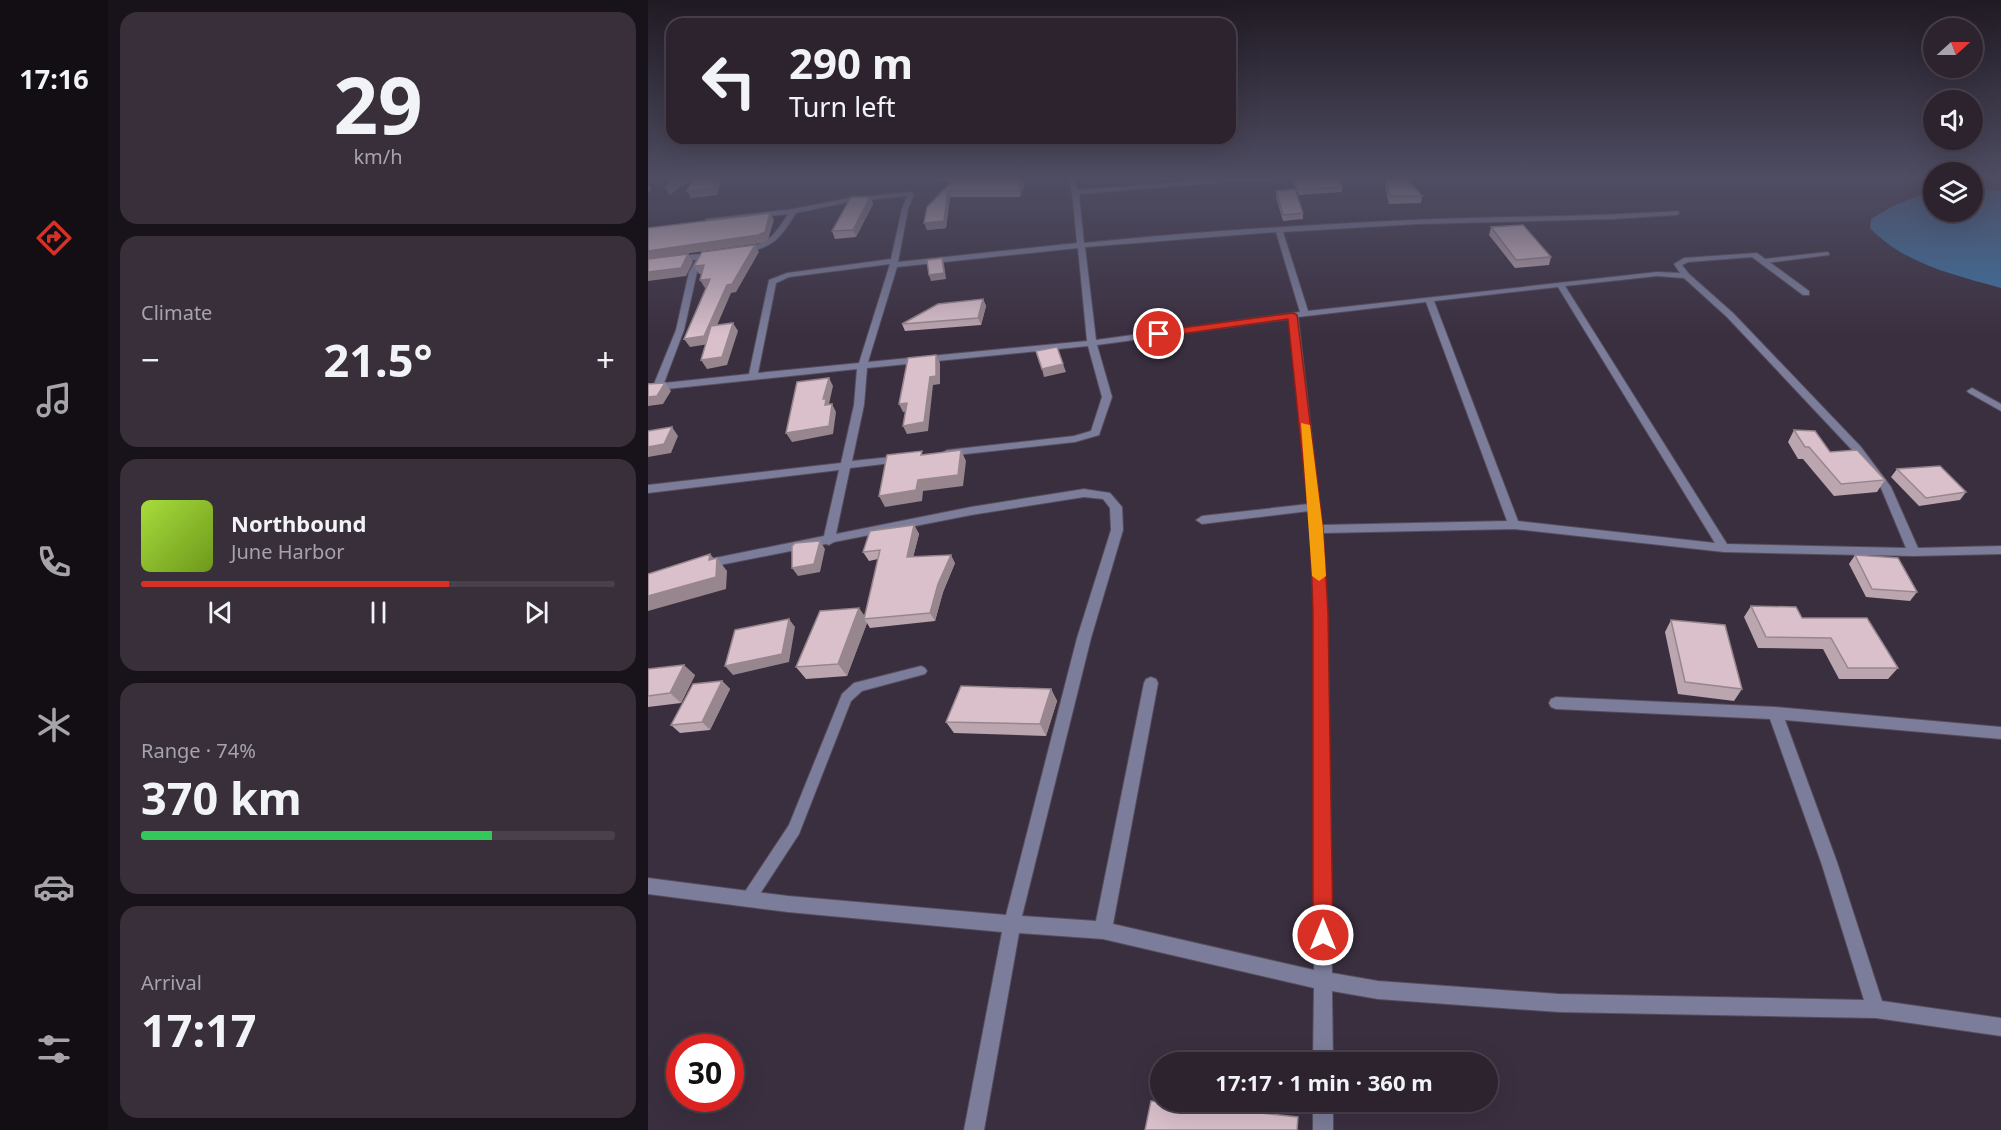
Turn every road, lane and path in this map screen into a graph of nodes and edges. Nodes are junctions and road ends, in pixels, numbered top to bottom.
1 (1279, 229) edge
2 (782, 230) edge
3 (902, 230) edge
4 (1078, 230) edge
5 (1270, 230) edge
6 (1080, 246) junction
7 (737, 252) edge
8 (725, 253) edge
9 (1827, 254) dead end
10 (702, 256) junction
11 (1765, 261) junction
12 (648, 263) edge
13 (894, 263) junction
14 (1686, 276) junction
15 (1561, 285) junction
16 (1806, 293) dead end
17 (1429, 299) junction
18 (1299, 315) junction
19 (1092, 343) junction
20 (862, 366) junction
21 (753, 376) junction
22 (653, 388) edge
23 (1972, 391) dead end
24 (2001, 408) edge
25 (937, 454) edge
26 (914, 457) edge
27 (844, 465) junction
28 (648, 489) edge
29 (1314, 507) junction
30 (1202, 520) dead end
31 (1514, 525) junction
32 (1317, 529) junction
33 (829, 541) junction
34 (1724, 548) junction
35 (2001, 550) edge
36 (1914, 552) junction
37 (694, 566) edge
38 (921, 671) dead end
39 (1152, 683) dead end
40 (1556, 703) dead end
41 (1775, 712) junction
42 (2001, 733) edge
43 (648, 886) edge
44 (749, 898) junction
45 (1012, 923) junction
46 (1103, 930) junction
47 (1323, 981) junction
48 (1876, 1009) junction
49 (2001, 1027) edge
50 (1323, 1052) edge
51 (1323, 1112) edge
52 (974, 1130) edge
53 (1323, 1130) edge

1 - 18 street
2 - 7 street
3 - 13 street
4 - 6 street
5 - 6 street
6 - 13 street
6 - 19 street
8 - 10 street
9 - 11 lane
10 - 12 street
10 - 22 street
11 - 14 street
11 - 16 street
13 - 20 street
13 - 21 street
14 - 15 street
14 - 36 street
15 - 17 street
15 - 34 street
17 - 18 street
17 - 31 street
18 - 19 street
18 - 29 street
19 - 20 street
19 - 25 street
20 - 21 street
20 - 27 street
21 - 22 street
23 - 24 street
26 - 27 street
27 - 28 street
27 - 33 street
29 - 30 street
29 - 32 street
31 - 32 street
31 - 34 street
32 - 47 street
33 - 37 street
33 - 45 street
34 - 36 street
35 - 36 street
38 - 44 lane
39 - 46 street
40 - 41 street
41 - 42 street
41 - 48 street
43 - 44 street
44 - 45 street
45 - 46 street
45 - 52 street
46 - 47 street
47 - 48 street
47 - 50 street
48 - 49 street
51 - 53 street

